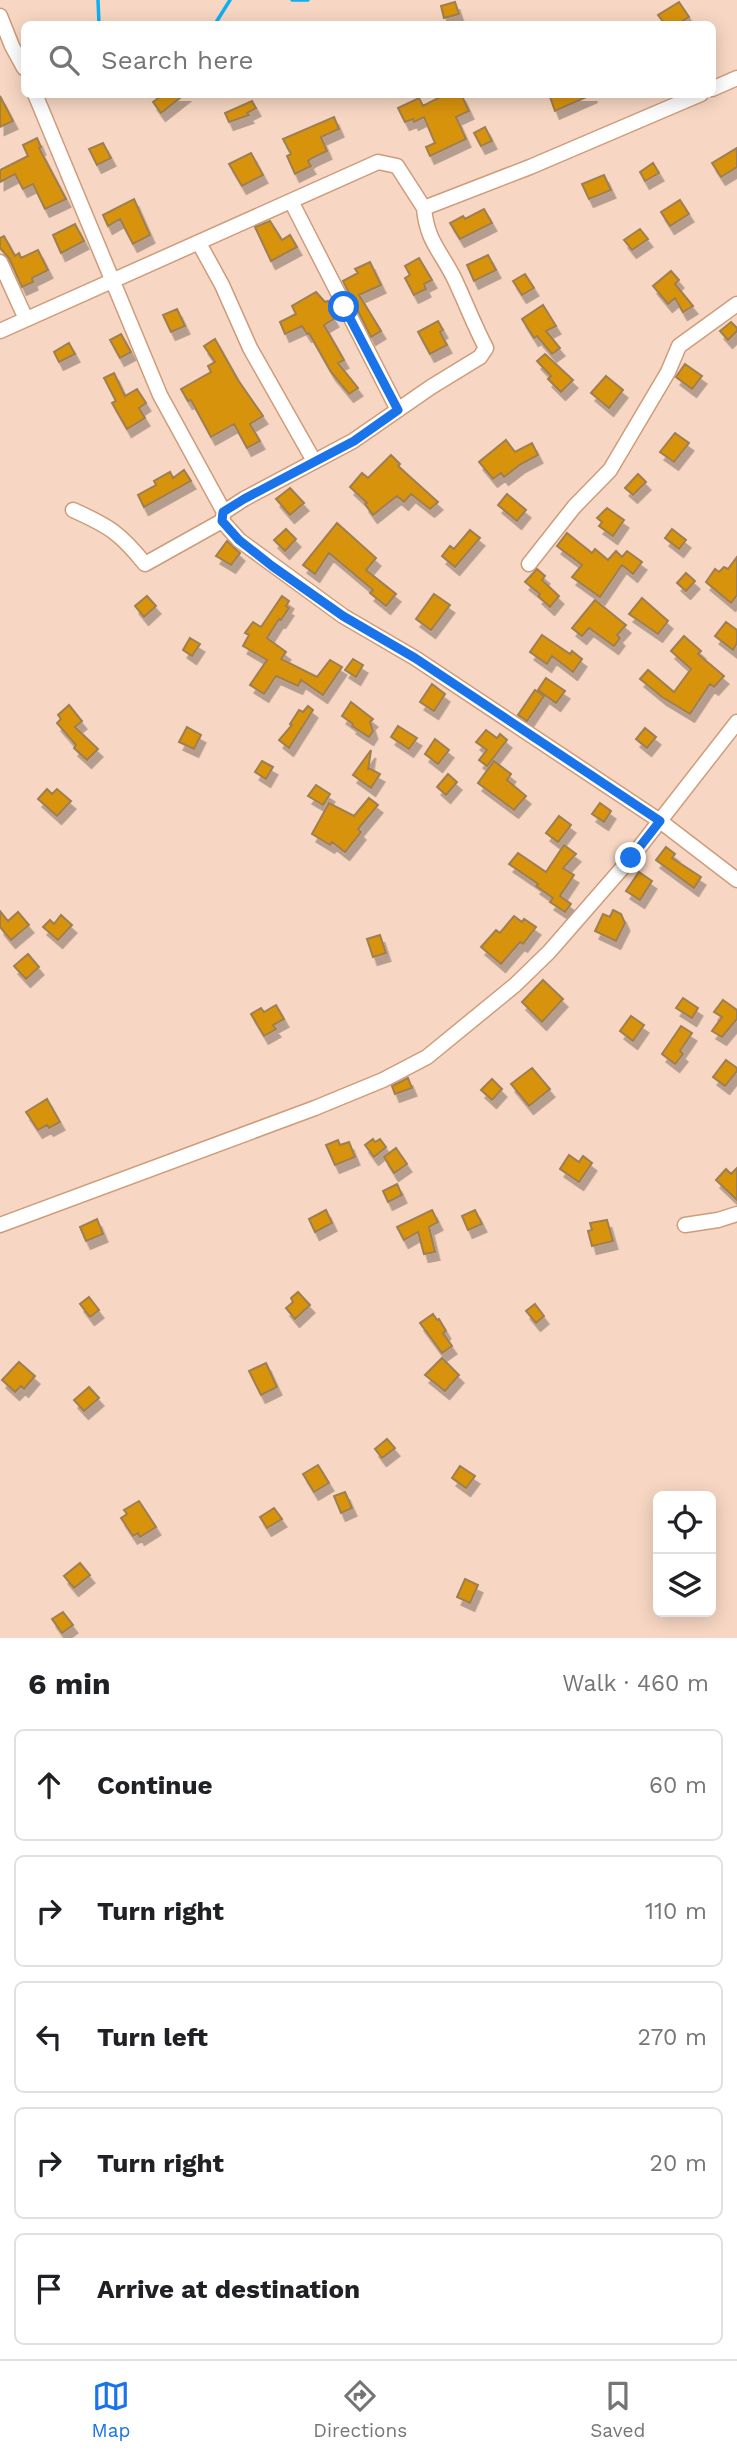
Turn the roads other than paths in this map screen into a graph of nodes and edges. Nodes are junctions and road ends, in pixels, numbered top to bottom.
1 (0, 16) edge
2 (21, 62) edge
3 (737, 78) edge
4 (716, 87) edge
5 (37, 98) edge
6 (692, 98) edge
7 (291, 201) junction
8 (424, 208) junction
9 (200, 243) junction
10 (0, 262) edge
11 (111, 281) junction
12 (737, 304) edge
13 (26, 319) junction
14 (0, 331) edge
15 (398, 410) junction
16 (314, 461) junction
17 (73, 510) dead end
18 (223, 517) junction
19 (529, 564) dead end
20 (737, 723) edge
21 (660, 821) junction
22 (737, 880) edge
23 (737, 1214) edge
24 (0, 1224) edge
25 (685, 1226) dead end

1 - 2 street
3 - 4 street
5 - 11 street
6 - 8 street
7 - 8 street
7 - 9 street
7 - 15 street
8 - 15 street
9 - 11 street
9 - 16 street
10 - 13 street
11 - 13 street
11 - 18 street
12 - 19 street
13 - 14 street
15 - 16 street
16 - 18 street
17 - 18 street
18 - 21 street
20 - 21 street
21 - 22 street
21 - 24 street
23 - 25 street

